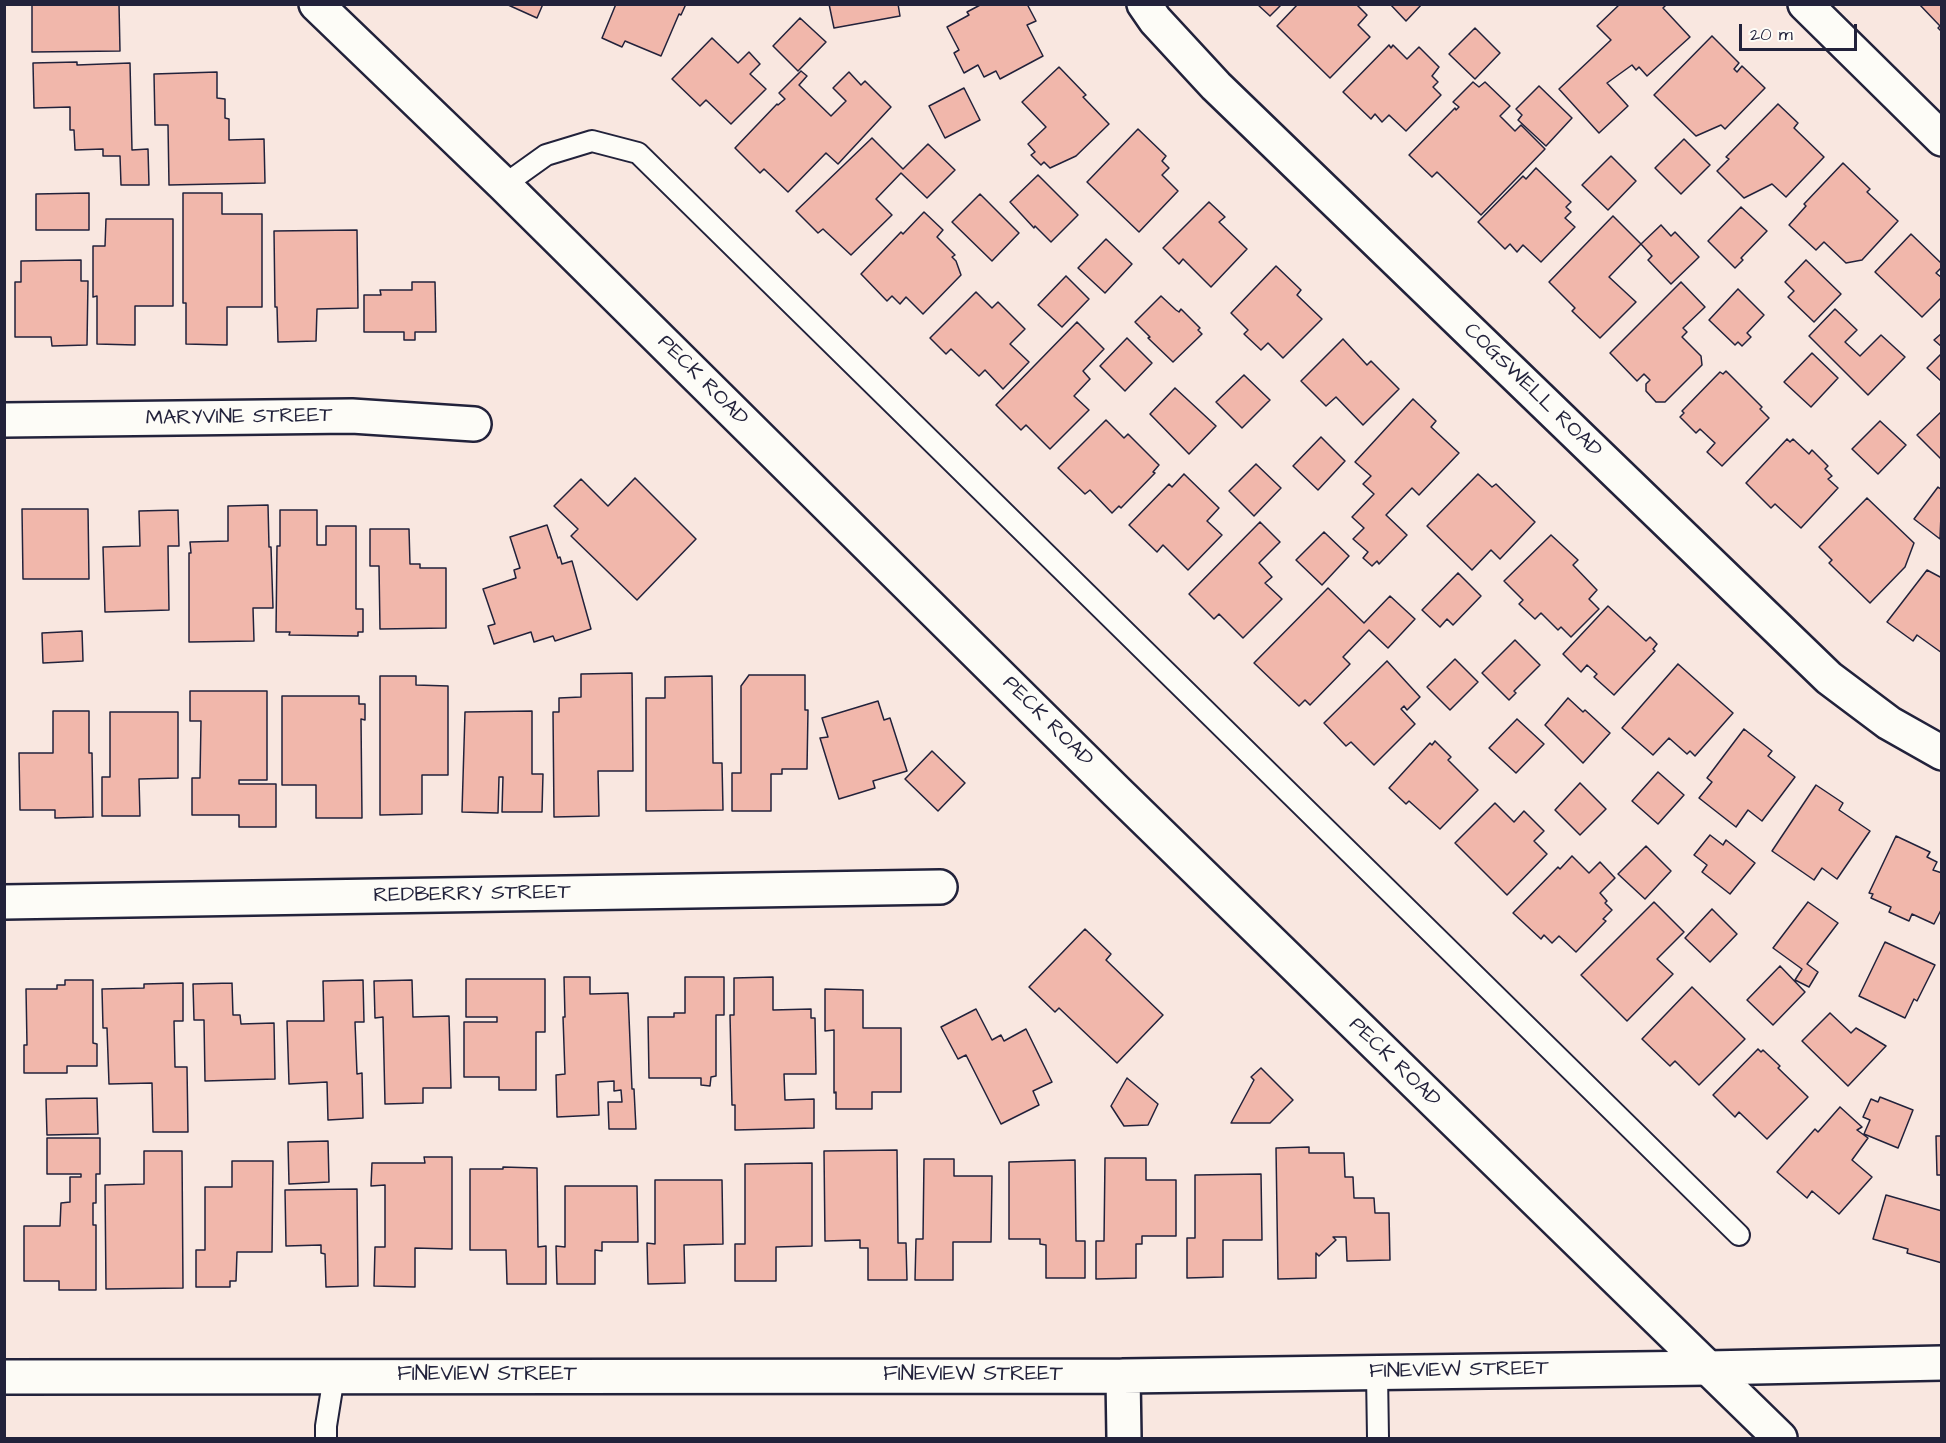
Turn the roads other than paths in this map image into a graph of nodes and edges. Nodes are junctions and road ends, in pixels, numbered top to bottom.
1 (316, 4) edge
2 (1144, 4) edge
3 (1805, 4) edge
4 (1941, 139) edge
5 (504, 185) junction
6 (4, 420) edge
7 (474, 424) dead end
8 (1941, 753) edge
9 (940, 887) dead end
10 (4, 902) edge
11 (1739, 1235) dead end
12 (1941, 1363) edge
13 (1707, 1368) junction
14 (1377, 1373) junction
15 (334, 1376) junction
16 (1123, 1376) junction
17 (4, 1377) edge
18 (327, 1438) edge
19 (1124, 1438) edge
20 (1378, 1438) edge
21 (1780, 1438) edge

1 - 5 street, PECK ROAD
2 - 8 street, COGSWELL ROAD
3 - 4 street
5 - 11 lane
5 - 13 street, PECK ROAD
6 - 7 street, MARYVINE STREET
9 - 10 street, REDBERRY STREET
12 - 13 street, FINEVIEW STREET
13 - 14 street, FINEVIEW STREET
13 - 21 street, PECK ROAD
14 - 16 street, FINEVIEW STREET
14 - 20 lane
15 - 16 street, FINEVIEW STREET
15 - 17 street, FINEVIEW STREET
15 - 18 lane
16 - 19 street

